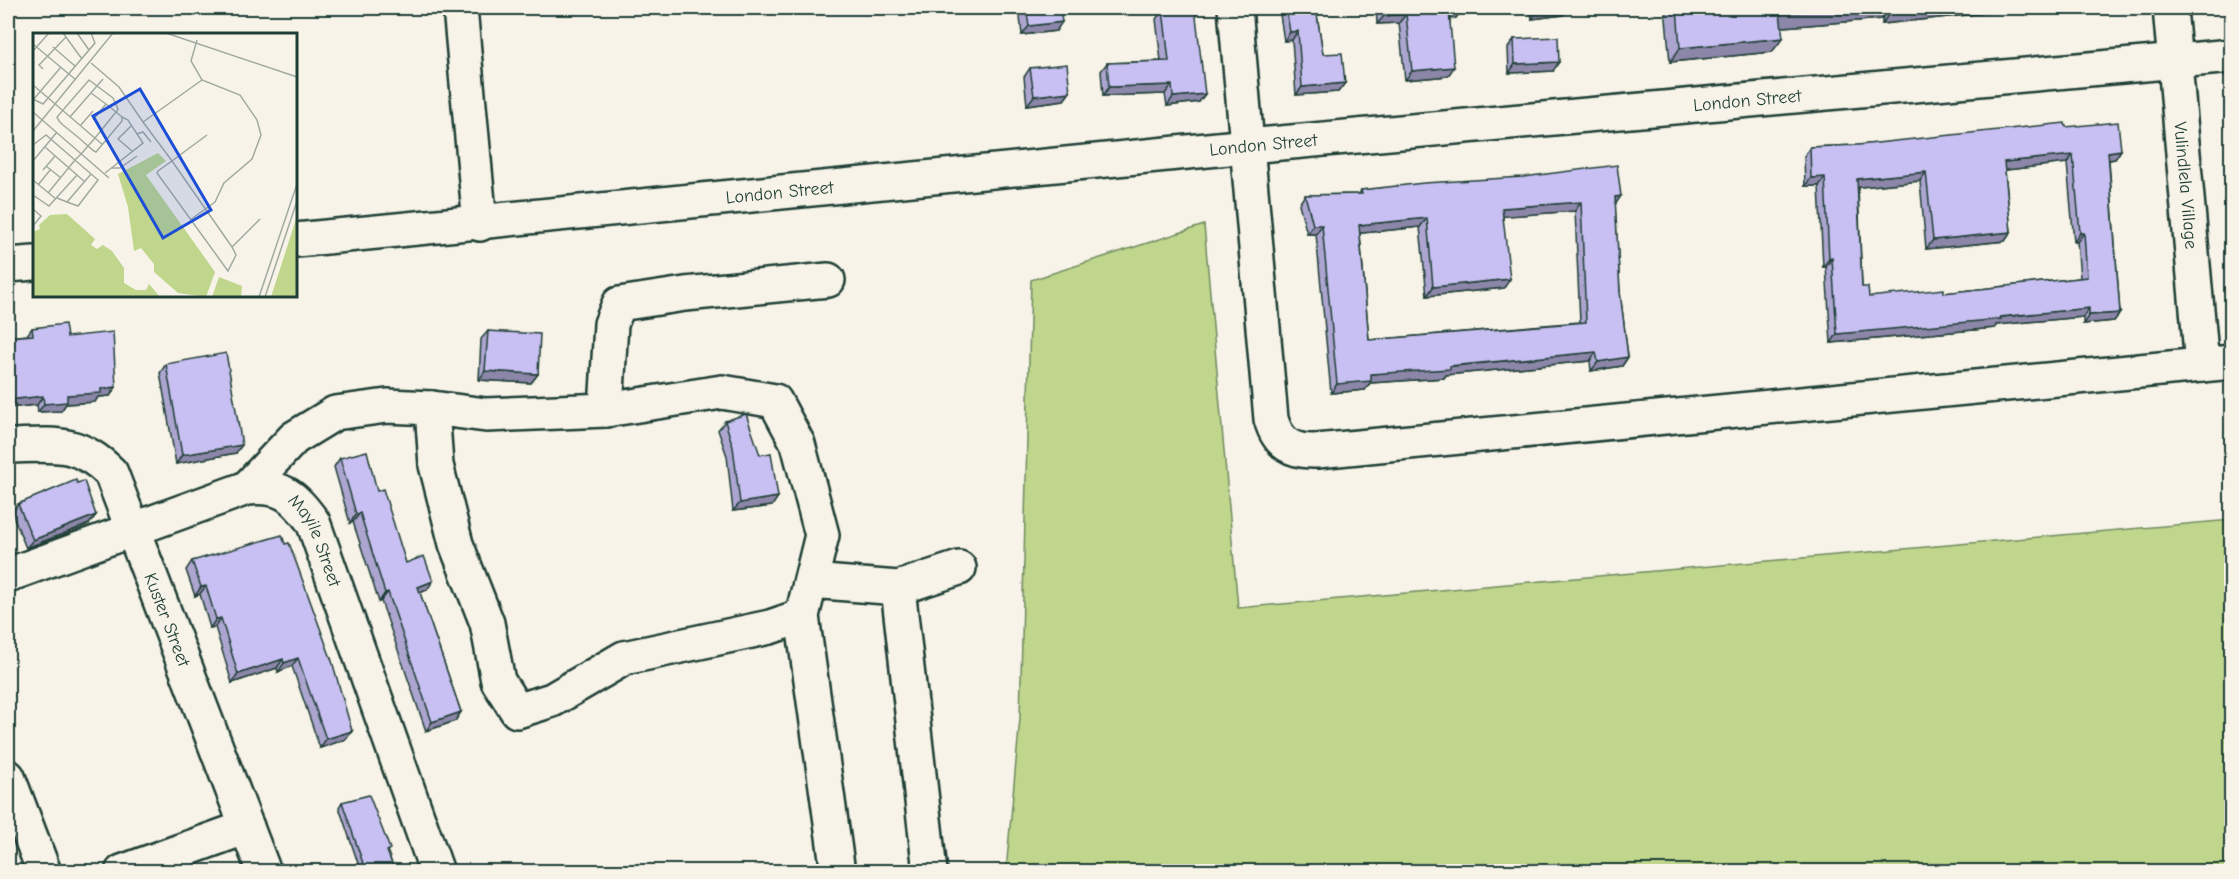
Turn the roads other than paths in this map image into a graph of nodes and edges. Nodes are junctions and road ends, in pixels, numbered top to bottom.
1 (460, 8) edge
2 (1235, 8) edge
3 (2170, 8) edge
4 (2232, 56) edge
5 (2175, 61) junction
6 (1248, 146) junction
7 (480, 224) junction
8 (297, 240) edge
9 (33, 263) edge
10 (8, 265) edge
11 (828, 280) dead end
12 (2217, 363) edge
13 (432, 408) junction
14 (606, 410) junction
15 (8, 446) edge
16 (247, 488) junction
17 (133, 530) junction
18 (959, 568) dead end
19 (8, 575) edge
20 (811, 582) junction
21 (898, 588) junction
22 (802, 616) junction
23 (8, 777) edge
24 (13, 810) edge
25 (247, 827) junction
26 (44, 872) edge
27 (123, 872) edge
28 (264, 872) edge
29 (437, 872) edge
30 (838, 872) edge
31 (930, 872) edge

1 - 7 street
2 - 6 street
3 - 5 street, Vulindlela Village
4 - 5 street, London Street
5 - 6 street, London Street
5 - 12 street, Vulindlela Village
6 - 7 street, London Street
6 - 12 street
7 - 8 street, London Street
9 - 10 street
11 - 14 street
13 - 14 street
13 - 16 street
13 - 22 street
14 - 20 street
15 - 17 street, Kuster Street
16 - 17 street, Mayile Street
16 - 29 street, Mayile Street
17 - 19 street, Mayile Street
17 - 25 street, Kuster Street
18 - 21 street
20 - 21 street
20 - 22 street
21 - 31 street
22 - 30 street
23 - 24 street
24 - 26 street
25 - 27 street
25 - 28 street, Kuster Street

